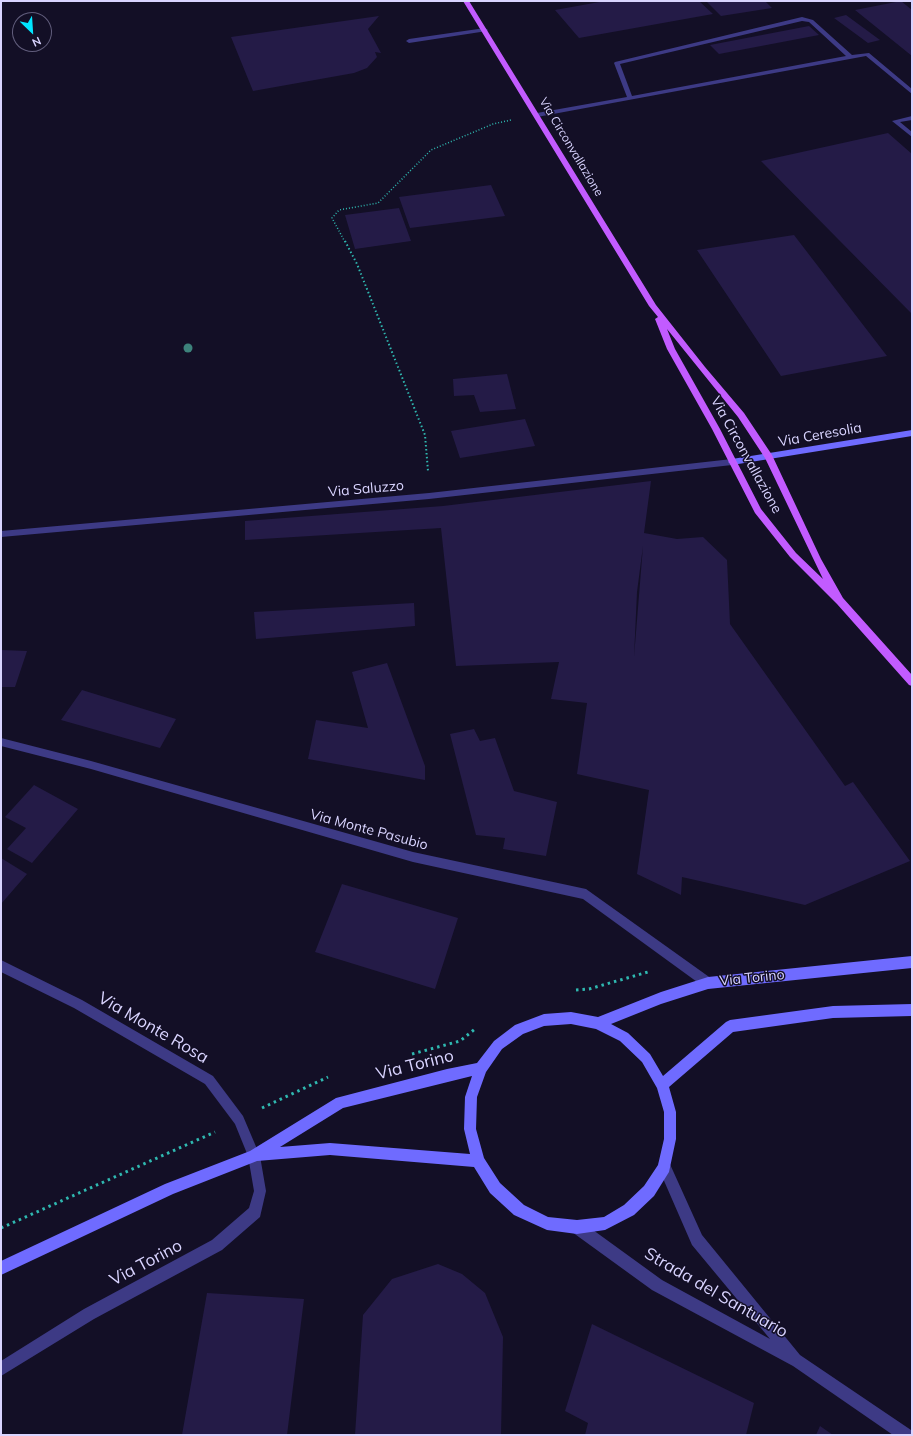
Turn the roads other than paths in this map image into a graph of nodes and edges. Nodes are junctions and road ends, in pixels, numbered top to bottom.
1 (466, 1) edge
2 (485, 30) junction
3 (409, 41) dead end
4 (852, 57) junction
5 (912, 92) edge
6 (630, 97) junction
7 (537, 115) junction
8 (912, 118) edge
9 (912, 135) edge
10 (653, 306) junction
11 (912, 433) edge
12 (769, 457) junction
13 (732, 462) junction
14 (1, 534) edge
15 (840, 600) junction
16 (912, 682) edge
17 (1, 742) edge
18 (912, 962) edge
19 (1, 966) edge
20 (708, 982) junction
21 (912, 1010) edge
22 (598, 1023) junction
23 (482, 1068) junction
24 (662, 1085) junction
25 (254, 1156) junction
26 (478, 1161) junction
27 (664, 1167) junction
28 (577, 1227) junction
29 (1, 1268) edge
30 (798, 1361) junction
31 (1, 1369) edge
32 (906, 1435) edge

1 - 2 main road, Via Circonvallazione
2 - 3 street
2 - 7 main road, Via Circonvallazione
4 - 5 street
4 - 6 street
4 - 6 street
6 - 7 street
7 - 10 main road, Via Circonvallazione
8 - 9 street
10 - 12 main road, Via Circonvallazione
10 - 13 main road, Via Circonvallazione
11 - 12 main road, Via Ceresolia
12 - 13 main road, Via Ceresolia
12 - 15 main road, Via Circonvallazione
13 - 14 street, Via Saluzzo
13 - 15 main road, Via Circonvallazione
15 - 16 main road, Via Circonvallazione
17 - 20 street, Via Monte Pasubio
18 - 20 main road, Via Torino
19 - 25 street, Via Monte Rosa
20 - 22 main road, Via Torino
21 - 24 main road
22 - 23 main road
22 - 24 main road
23 - 25 main road, Via Torino
23 - 26 main road
24 - 27 main road
25 - 26 main road, Via Torino
25 - 29 main road, Via Torino
25 - 31 street, Via Torino
26 - 28 main road
27 - 28 main road
27 - 30 street, Strada del Santuario
28 - 30 street, Strada del Santuario
30 - 32 street, Strada del Santuario

